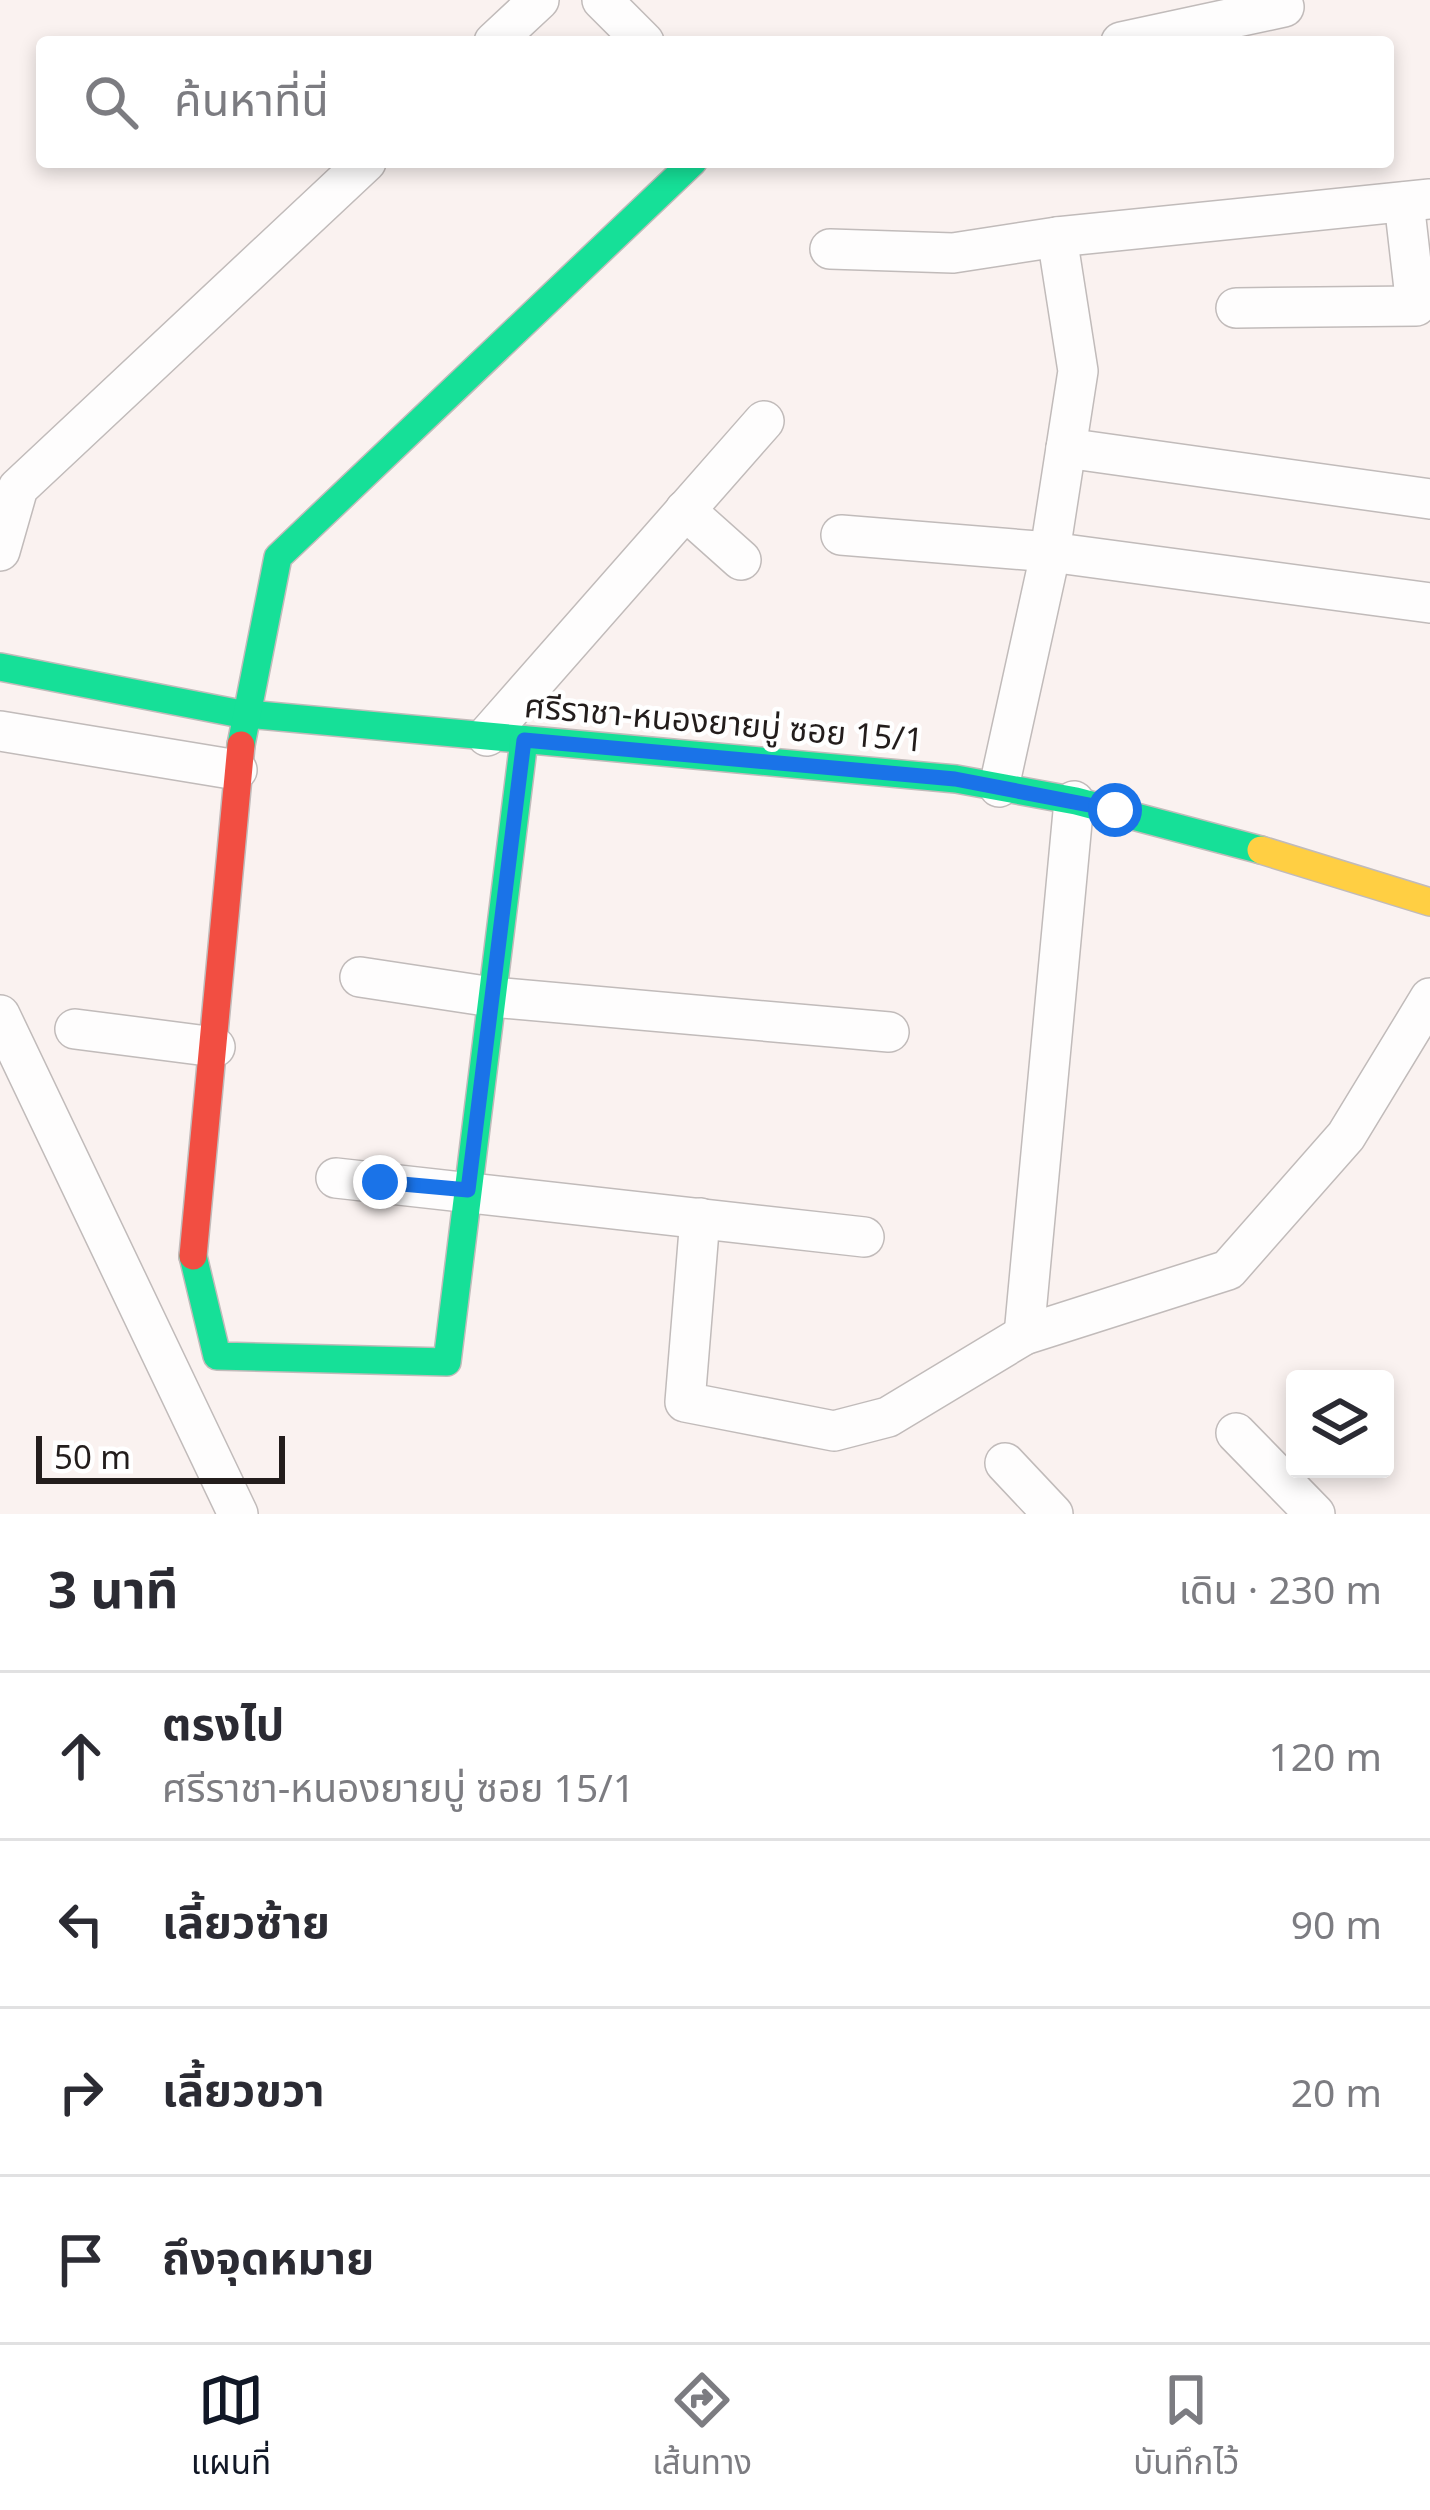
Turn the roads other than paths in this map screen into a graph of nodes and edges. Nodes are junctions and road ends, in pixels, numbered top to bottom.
1 (539, 0) edge
2 (602, 0) edge
3 (1282, 0) edge
4 (500, 36) edge
5 (638, 36) edge
6 (1149, 36) edge
7 (360, 168) edge
8 (687, 168) edge
9 (1417, 200) edge
10 (1058, 237) junction
11 (830, 249) dead end
12 (1236, 308) dead end
13 (764, 421) dead end
14 (1066, 448) junction
15 (1430, 499) edge
16 (685, 510) junction
17 (841, 535) dead end
18 (0, 551) edge
19 (1050, 552) junction
20 (741, 560) dead end
21 (1430, 603) edge
22 (0, 667) edge
23 (244, 714) junction
24 (0, 731) edge
25 (505, 738) junction
26 (237, 770) junction
27 (999, 787) junction
28 (1075, 801) junction
29 (1430, 902) edge
30 (360, 976) dead end
31 (492, 997) junction
32 (1430, 998) edge
33 (0, 1015) edge
34 (74, 1029) dead end
35 (889, 1033) dead end
36 (215, 1047) junction
37 (336, 1178) dead end
38 (468, 1190) junction
39 (700, 1218) junction
40 (865, 1237) dead end
41 (1024, 1335) junction
42 (1236, 1432) dead end
43 (1005, 1463) dead end
44 (238, 1514) edge
45 (1053, 1514) edge
46 (1315, 1514) edge

1 - 4 street
2 - 5 street
3 - 6 street
7 - 18 street
8 - 23 street
9 - 10 street
9 - 12 street
10 - 11 street
10 - 14 street
13 - 16 street
14 - 15 street
14 - 19 street
16 - 20 street
16 - 25 street
17 - 19 street
19 - 21 street
19 - 27 street
22 - 23 street, ศรีราชา-หนองยายบู่ ซอย 15/1
23 - 25 street, ศรีราชา-หนองยายบู่ ซอย 15/1
23 - 26 street
24 - 26 street
25 - 27 street, ศรีราชา-หนองยายบู่ ซอย 15/1
25 - 31 street
26 - 36 street
27 - 28 street, ศรีราชา-หนองยายบู่ ซอย 15/1
28 - 29 street, ศรีราชา-หนองยายบู่ ซอย 15/1
28 - 41 street
30 - 31 street
31 - 35 street
31 - 38 street
32 - 41 street
33 - 44 street
34 - 36 street
36 - 38 street
37 - 38 street
38 - 39 street
39 - 40 street
39 - 41 street
42 - 46 street
43 - 45 street

